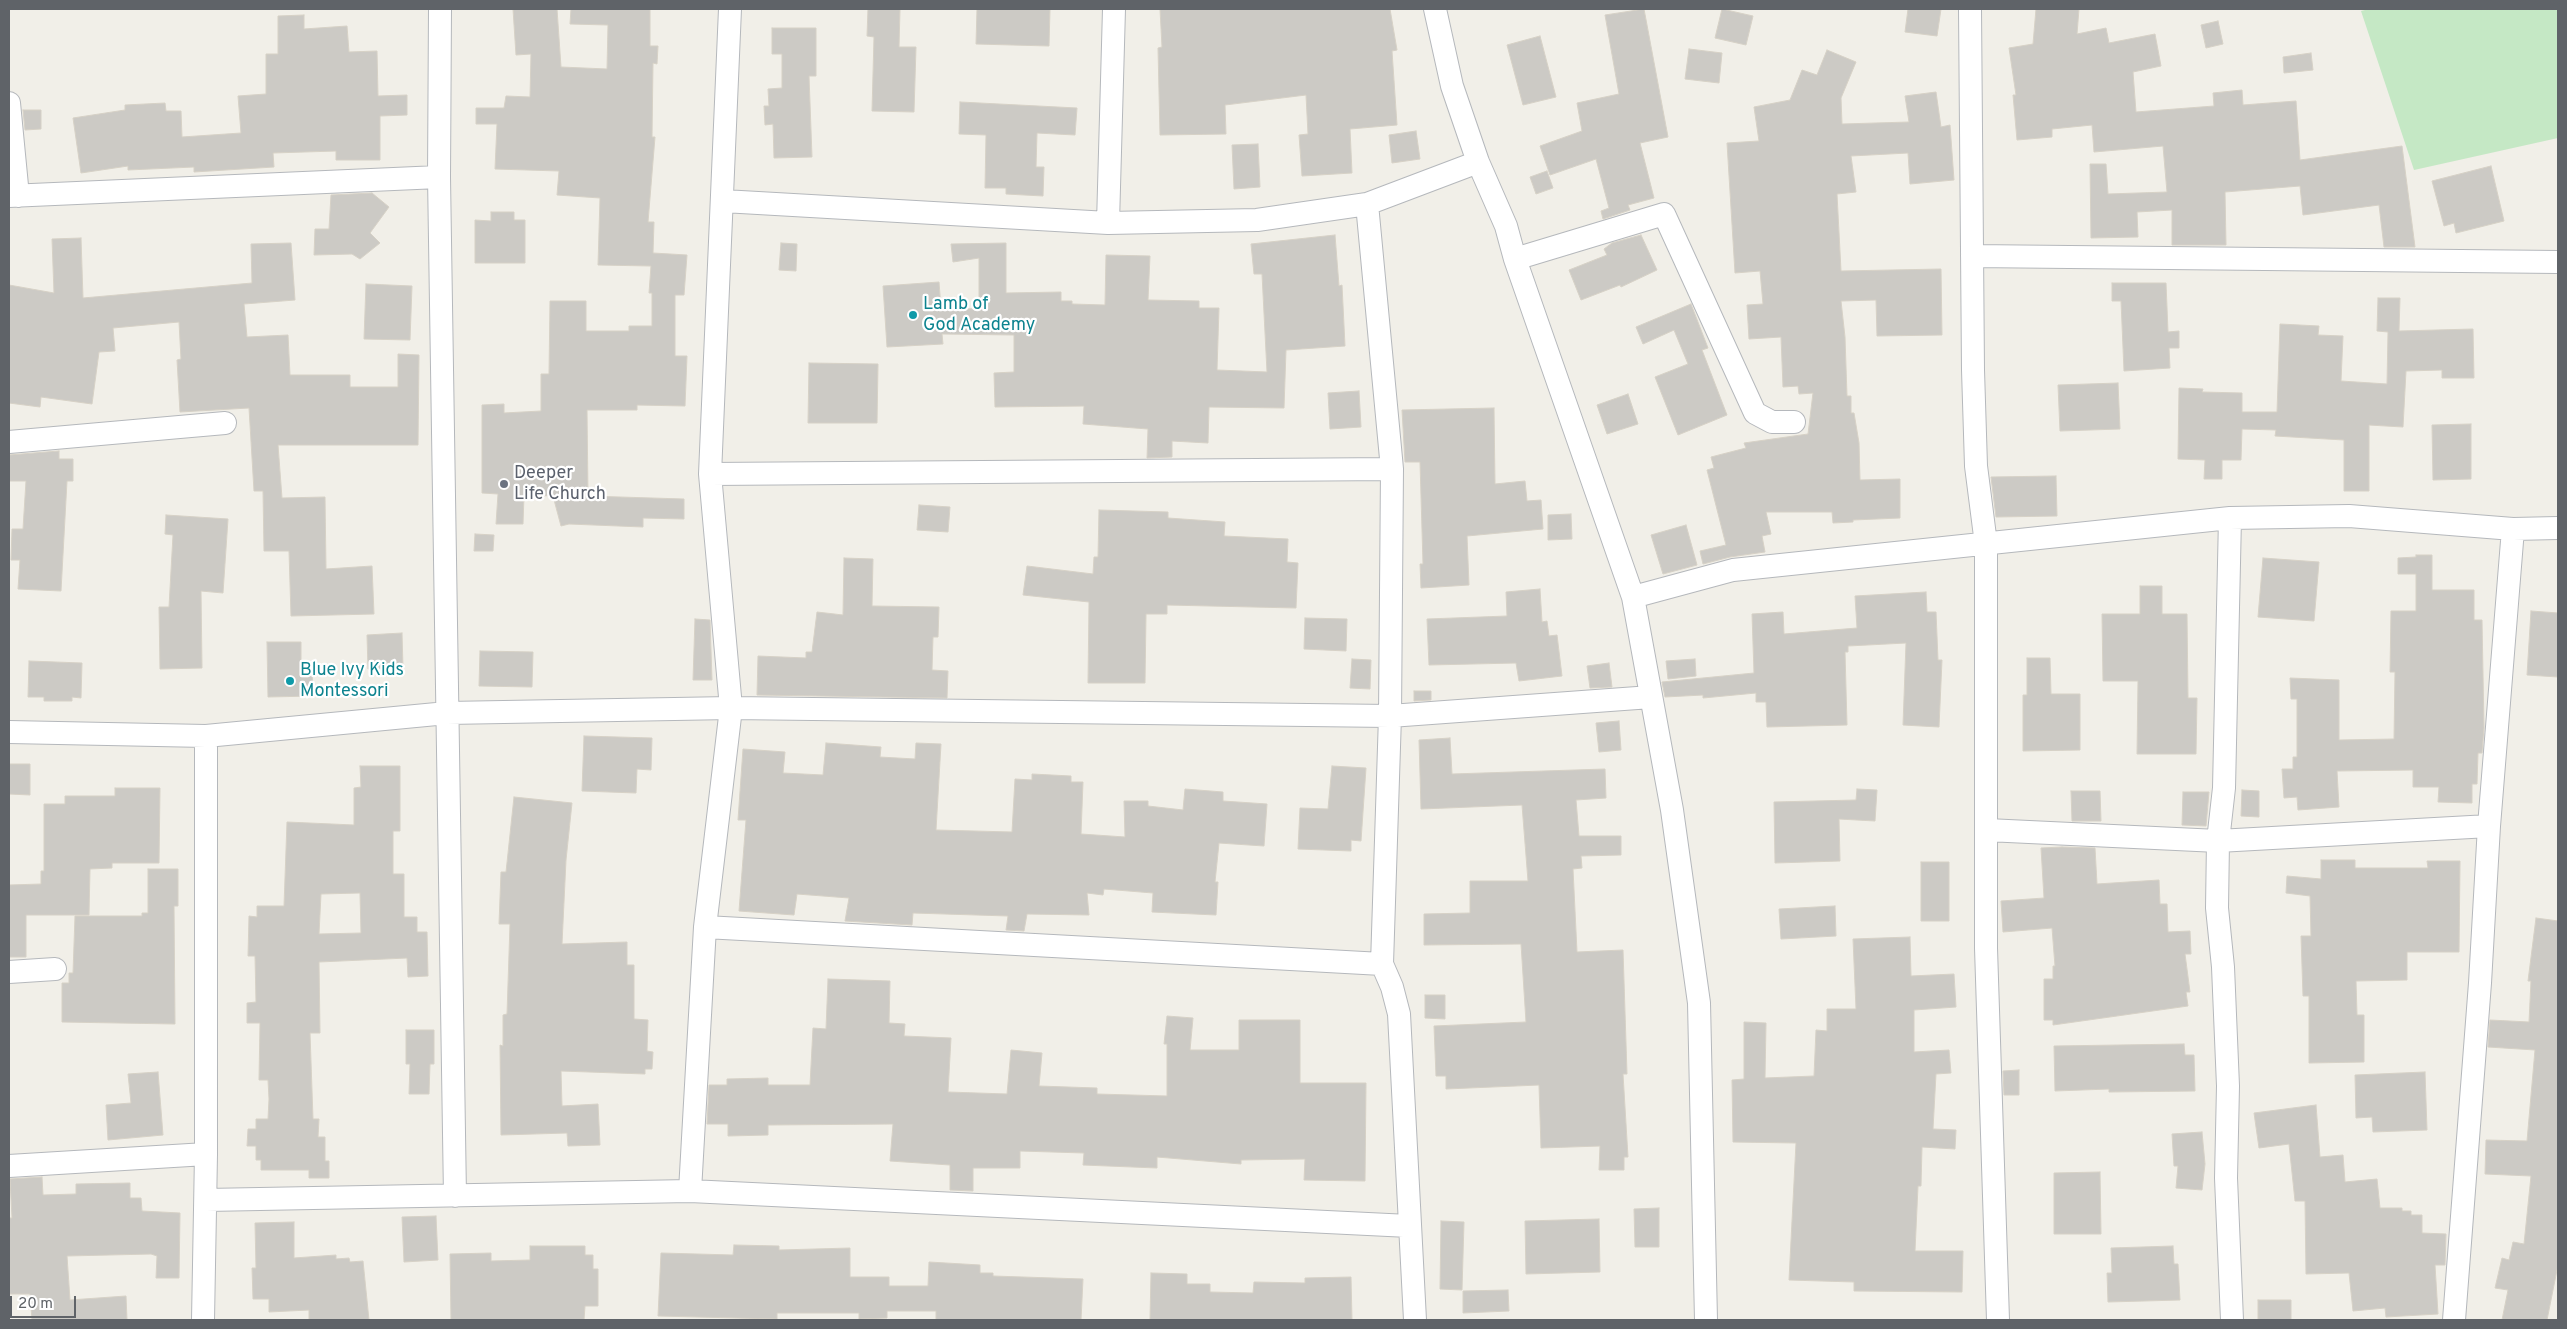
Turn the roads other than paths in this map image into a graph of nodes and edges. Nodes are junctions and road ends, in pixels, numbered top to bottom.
1 (440, 9) edge
2 (730, 9) edge
3 (1114, 9) edge
4 (1435, 9) edge
5 (1970, 9) edge
6 (9, 103) edge
7 (1478, 162) junction
8 (439, 178) junction
9 (14, 196) edge
10 (723, 201) junction
11 (1368, 204) junction
12 (1108, 222) junction
13 (1972, 256) junction
14 (1515, 259) junction
15 (2558, 262) edge
16 (1794, 422) dead end
17 (225, 423) dead end
18 (9, 442) edge
19 (1392, 468) junction
20 (710, 474) junction
21 (2230, 518) junction
22 (2558, 528) edge
23 (2513, 529) junction
24 (1986, 544) junction
25 (1633, 596) junction
26 (1651, 697) junction
27 (731, 708) junction
28 (447, 714) junction
29 (1390, 716) junction
30 (9, 732) edge
31 (206, 736) junction
32 (2489, 826) junction
33 (1986, 830) junction
34 (2218, 842) junction
35 (705, 927) junction
36 (1382, 964) junction
37 (54, 969) dead end
38 (9, 972) edge
39 (206, 1154) junction
40 (9, 1166) edge
41 (690, 1192) junction
42 (455, 1196) junction
43 (206, 1200) junction
44 (1409, 1226) junction
45 (203, 1320) edge
46 (1415, 1320) edge
47 (1706, 1320) edge
48 (1998, 1320) edge
49 (2232, 1320) edge
50 (2454, 1320) edge

1 - 8 street
2 - 10 street
3 - 12 street
4 - 7 street
5 - 13 street
6 - 9 street
7 - 11 street
7 - 14 street
8 - 9 street
8 - 28 street
10 - 12 street
10 - 20 street
11 - 12 street
11 - 19 street
13 - 15 street
13 - 24 street
14 - 16 street
14 - 25 street
17 - 18 street
19 - 20 street
19 - 29 street
20 - 27 street
21 - 23 street
21 - 24 street
21 - 34 street
22 - 23 street
23 - 32 street
24 - 25 street
24 - 33 street
25 - 26 street
26 - 29 street
26 - 47 street
27 - 28 street
27 - 29 street
27 - 35 street
28 - 31 street
28 - 42 street
29 - 36 street
30 - 31 street
31 - 39 street
32 - 34 street
32 - 50 street
33 - 34 street
33 - 48 street
34 - 49 street
35 - 36 street
35 - 41 street
36 - 44 street
37 - 38 street
39 - 40 street
39 - 43 street
41 - 42 street
41 - 44 street
42 - 43 street
43 - 45 street
44 - 46 street

